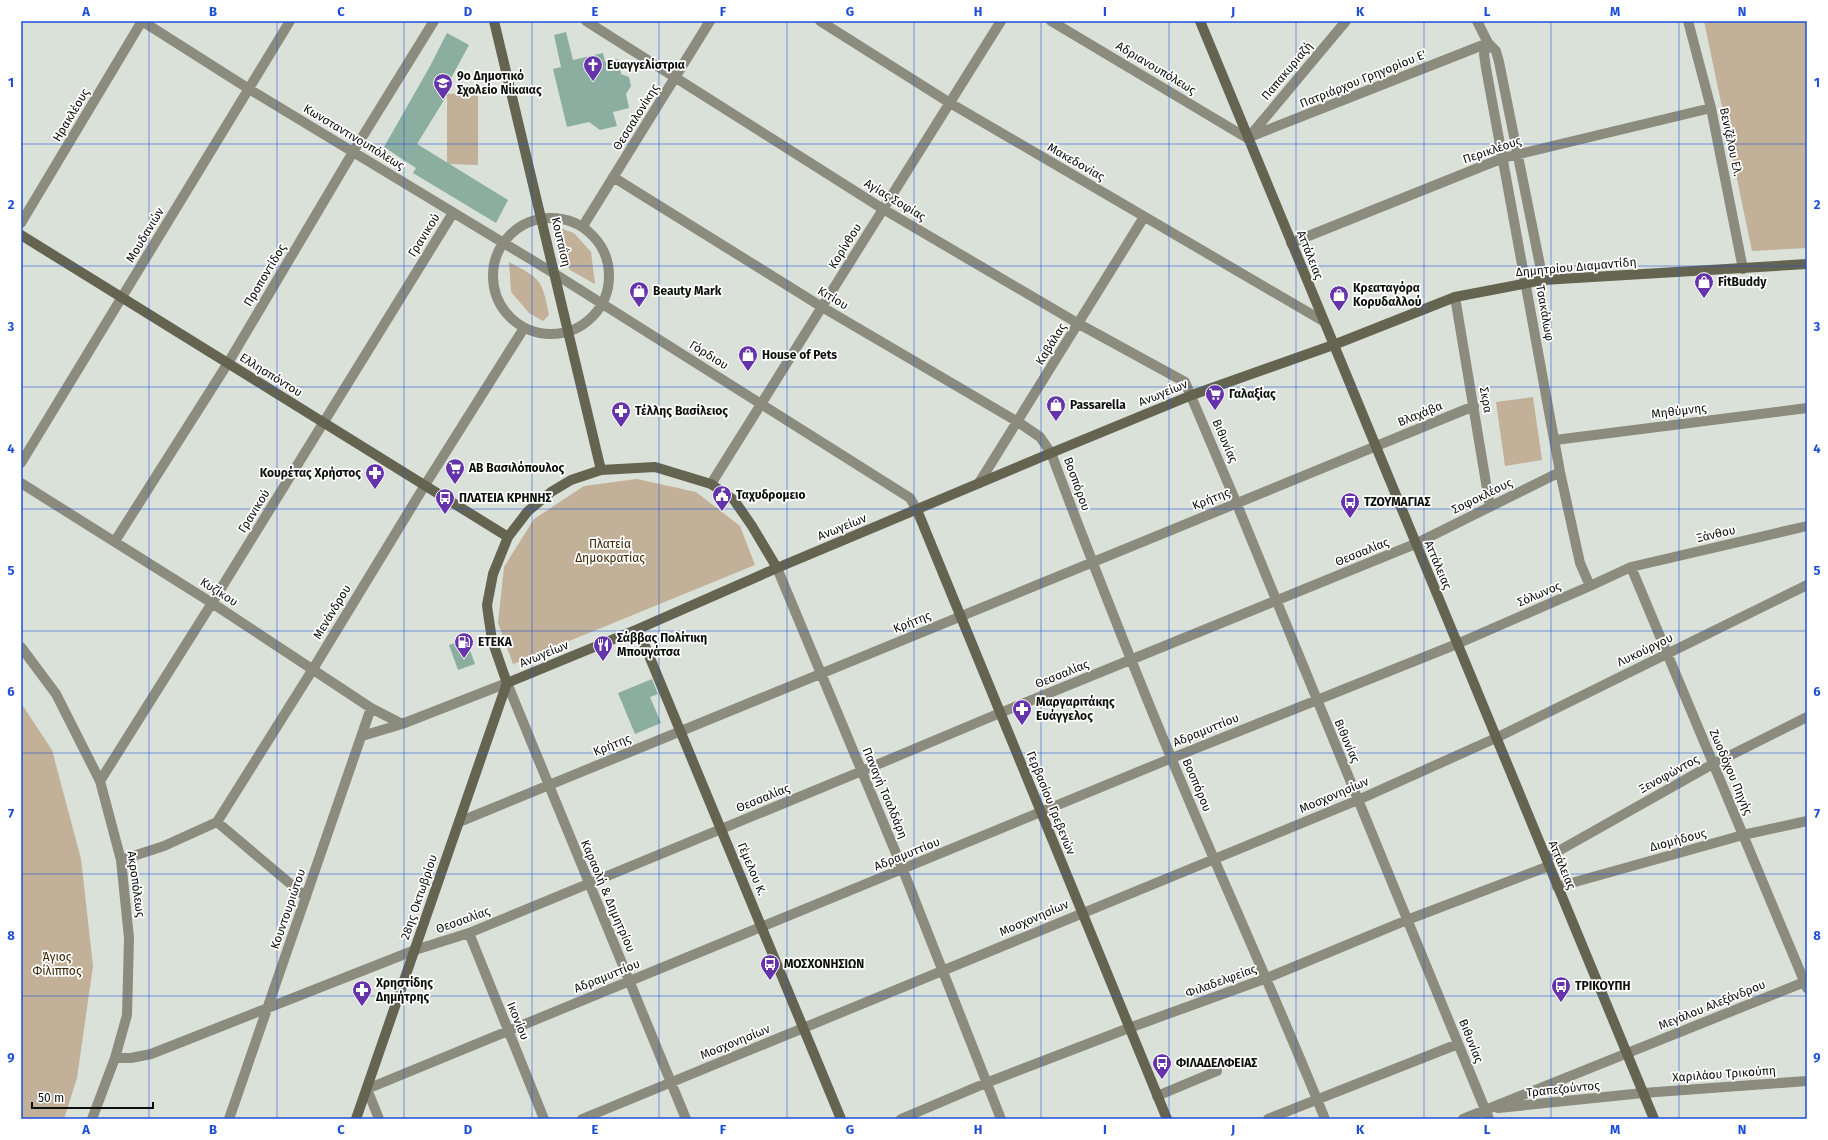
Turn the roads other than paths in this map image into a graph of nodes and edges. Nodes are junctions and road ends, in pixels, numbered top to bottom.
1 (142, 21) edge
2 (290, 21) edge
3 (434, 21) edge
4 (494, 21) edge
5 (586, 21) edge
6 (710, 21) edge
7 (820, 21) edge
8 (1000, 21) edge
9 (1051, 21) edge
10 (1200, 21) edge
11 (1346, 21) edge
12 (1478, 21) edge
13 (1688, 21) edge
14 (1488, 43) junction
15 (675, 78) junction
16 (249, 89) junction
17 (950, 103) junction
18 (1711, 108) junction
19 (1247, 138) junction
20 (353, 152) junction
21 (1518, 154) junction
22 (1503, 158) junction
23 (614, 178) junction
24 (883, 209) junction
25 (453, 213) junction
26 (541, 217) junction
27 (1144, 217) junction
28 (21, 223) edge
29 (583, 226) junction
30 (21, 234) edge
31 (501, 242) junction
32 (1291, 243) junction
33 (1807, 264) edge
34 (1743, 268) junction
35 (555, 274) junction
36 (1543, 280) junction
37 (1527, 283) junction
38 (1454, 297) junction
39 (123, 298) junction
40 (604, 304) junction
41 (822, 307) junction
42 (1323, 320) junction
43 (1079, 324) junction
44 (524, 328) junction
45 (569, 333) junction
46 (1333, 345) junction
47 (228, 363) junction
48 (1192, 395) junction
49 (762, 404) junction
50 (1474, 406) junction
51 (1807, 408) edge
52 (1018, 422) junction
53 (324, 423) junction
54 (1040, 437) joint
55 (1555, 440) junction
56 (1375, 446) junction
57 (1051, 452) junction
58 (21, 463) edge
59 (601, 470) junction
60 (1560, 472) junction
61 (21, 483) edge
62 (979, 483) junction
63 (711, 484) junction
64 (424, 485) junction
65 (910, 498) joint
66 (1236, 502) junction
67 (1490, 507) junction
68 (917, 510) junction
69 (1807, 526) edge
70 (508, 537) junction
71 (115, 541) junction
72 (1415, 544) junction
73 (1092, 562) junction
74 (1631, 566) junction
75 (777, 568) junction
76 (1807, 585) edge
77 (1590, 586) junction
78 (1277, 601) junction
79 (212, 603) junction
80 (960, 616) junction
81 (638, 629) junction
82 (1457, 644) junction
83 (21, 647) edge
84 (1667, 653) junction
85 (1132, 660) junction
86 (313, 669) junction
87 (822, 673) junction
88 (507, 683) junction
89 (1316, 700) junction
90 (371, 708) junction
91 (1000, 712) junction
92 (1807, 717) edge
93 (402, 724) junction
94 (680, 731) junction
95 (362, 736) junction
96 (1496, 738) junction
97 (1172, 758) junction
98 (1713, 764) junction
99 (862, 771) junction
100 (100, 781) junction
101 (548, 786) junction
102 (1358, 800) junction
103 (1041, 813) junction
104 (1807, 821) edge
105 (217, 822) junction
106 (459, 822) junction
107 (721, 829) junction
108 (1743, 835) junction
109 (1214, 859) junction
110 (121, 860) junction
111 (1547, 862) junction
112 (903, 870) junction
113 (589, 884) junction
114 (1557, 886) junction
115 (306, 897) junction
116 (1082, 912) junction
117 (1407, 920) junction
118 (762, 927) junction
119 (469, 933) junction
120 (415, 950) junction
121 (942, 971) junction
122 (1267, 978) junction
123 (629, 981) junction
124 (1806, 984) edge
125 (268, 1007) junction
126 (804, 1028) junction
127 (1129, 1028) junction
128 (508, 1031) junction
129 (1458, 1044) junction
130 (1627, 1054) junction
131 (115, 1058) junction
132 (1217, 1070) dead end
133 (1807, 1081) edge
134 (671, 1082) junction
135 (986, 1083) junction
136 (367, 1089) junction
137 (1643, 1093) junction
138 (1157, 1096) junction
139 (1317, 1099) junction
140 (1487, 1114) edge
141 (92, 1119) edge
142 (229, 1119) edge
143 (356, 1119) edge
144 (379, 1119) edge
145 (544, 1119) edge
146 (582, 1119) edge
147 (686, 1119) edge
148 (841, 1119) edge
149 (901, 1119) edge
150 (1001, 1119) edge
151 (1167, 1119) edge
152 (1268, 1119) edge
153 (1326, 1119) edge
154 (1463, 1119) edge
155 (1654, 1119) edge

1 - 16 street, Κωνσταντινουπόλεως
1 - 28 street, Ηρακλέους
2 - 16 street, Μουδανιών
3 - 20 street, Προποντίδος
4 - 26 main road, Κουταΐση
5 - 15 street, Αγίας Σοφίας
6 - 15 street, Θεσσαλονίκης
7 - 17 street, Μακεδονίας
8 - 17 street, Κορίνθου
9 - 19 street, Αδριανουπόλεως
10 - 19 main road, Αττάλειας
11 - 19 street, Παπακυριαζή
12 - 14 street, Τσακάλωφ
13 - 18 street, Βενιζέλου Ελ.
14 - 19 street, Πατριάρχου Γρηγορίου Ε'
14 - 21 street, Τσακάλωφ
14 - 22 street, Τσακάλωφ
15 - 23 street, Θεσσαλονίκης
15 - 24 street, Αγίας Σοφίας
16 - 20 street, Κωνσταντινουπόλεως
16 - 39 street, Μουδανιών
17 - 24 street, Κορίνθου
17 - 27 street, Μακεδονίας
18 - 21 street, Περικλέους
18 - 34 street, Βενιζέλου Ελ.
19 - 32 main road, Αττάλειας
20 - 25 street, Κωνσταντινουπόλεως
20 - 47 street, Προποντίδος
21 - 22 street, Περικλέους
21 - 36 street, Τσακάλωφ
22 - 32 street, Περικλέους
22 - 37 street, Τσακάλωφ
23 - 29 street, Θεσσαλονίκης
23 - 41 street, Κιτίου
24 - 41 street, Κορίνθου
24 - 43 street, Αγίας Σοφίας
25 - 31 street, Κωνσταντινουπόλεως
25 - 53 street, Γρανικού
26 - 29 street
26 - 31 street
26 - 35 main road, Κουταΐση
27 - 42 street, Μακεδονίας
27 - 43 street, Καβάλας
29 - 40 street
30 - 39 main road, Ελλησπόντου
31 - 35 street, Κωνσταντινουπόλεως
31 - 44 street
32 - 42 main road, Αττάλειας
33 - 34 main road, Δημητρίου Διαμαντίδη
34 - 36 main road, Δημητρίου Διαμαντίδη
35 - 40 street, Γόρδιου
35 - 45 main road, Κουταΐση
36 - 37 main road, Δημητρίου Διαμαντίδη
37 - 38 main road, Δημητρίου Διαμαντίδη
37 - 55 street, Τσακάλωφ
38 - 46 main road, Δημητρίου Διαμαντίδη
38 - 50 street, Σκρα
39 - 47 main road, Ελλησπόντου
39 - 58 street, Μουδανιών
40 - 45 street
40 - 49 street, Γόρδιου
41 - 49 street, Κορίνθου
41 - 52 street, Κιτίου
42 - 46 main road, Αττάλειας
43 - 48 street, Αγίας Σοφίας
43 - 52 street, Καβάλας
44 - 45 street
44 - 64 street, Μενάνδρου
45 - 59 main road, Κουταΐση
46 - 48 main road, Ανωγείων
46 - 56 main road, Αττάλειας
47 - 53 main road, Ελλησπόντου
47 - 71 street, Προποντίδος
48 - 57 main road, Ανωγείων
48 - 66 street, Βιθυνίας
49 - 63 street, Κορίνθου
49 - 65 street, Γόρδιου
50 - 56 street, Βλαχάβα
50 - 67 street, Σκρα
51 - 55 street, Μηθύμνης
52 - 54 street, Κιτίου
52 - 62 street, Καβάλας
53 - 64 main road, Ελλησπόντου
53 - 79 street, Γρανικού
54 - 57 street, Βοσπόρου
55 - 60 street, Τσακάλωφ
56 - 66 street, Κρήτης
56 - 72 main road, Αττάλειας
57 - 62 main road, Ανωγείων
57 - 73 street, Βοσπόρου
59 - 63 main road
59 - 70 main road
60 - 67 street, Σοφοκλέους
60 - 77 street, Τσακάλωφ
61 - 71 street, Κυζίκου
62 - 68 main road, Ανωγείων
63 - 75 main road
64 - 70 main road, Ελλησπόντου
64 - 86 street, Μενάνδρου
65 - 68 street, Γερβασίου Γρεβενών
66 - 73 street, Κρήτης
66 - 78 street, Βιθυνίας
67 - 72 street, Σοφοκλέους
68 - 75 main road, Ανωγείων
68 - 80 main road, Γερβασίου Γρεβενών
69 - 74 street, Ξάνθου
70 - 88 main road
71 - 79 street, Κυζίκου
72 - 78 street, Θεσσαλίας
72 - 82 main road, Αττάλειας
73 - 80 street, Κρήτης
73 - 85 street, Βοσπόρου
74 - 77 street, Σόλωνος
74 - 84 street, Ζωοδόχου Πηγής
75 - 81 main road, Ανωγείων
75 - 87 street, Παναγή Τσαλδάρη
76 - 84 street, Λυκούργου
77 - 82 street, Σόλωνος
78 - 85 street, Θεσσαλίας
78 - 89 street, Βιθυνίας
79 - 86 street, Κυζίκου
79 - 100 street, Γρανικού
80 - 87 street, Κρήτης
80 - 91 main road, Γερβασίου Γρεβενών
81 - 88 main road, Ανωγείων
81 - 94 main road, Γέμελου Κ.
82 - 89 street, Αδραμυττίου
82 - 96 main road, Αττάλειας
83 - 100 street, Ακροπόλεως
84 - 96 street, Λυκούργου
84 - 98 street, Ζωοδόχου Πηγής
85 - 91 street, Θεσσαλίας
85 - 97 street, Βοσπόρου
86 - 90 street, Κυζίκου
86 - 105 street, Μενάνδρου
87 - 94 street, Κρήτης
87 - 99 street, Παναγή Τσαλδάρη
88 - 93 street, Ανωγείων
88 - 101 street, Καραολή & Δημητρίου
88 - 106 main road, 28ης Οκτωβρίου
89 - 97 street, Αδραμυττίου
89 - 102 street, Βιθυνίας
90 - 93 street, Κυζίκου
90 - 95 street, Κουντουριώτου
91 - 99 street, Θεσσαλίας
91 - 103 main road, Γερβασίου Γρεβενών
92 - 98 street, Ξενοφώντος
93 - 95 street, Ανωγείων
94 - 101 street, Κρήτης
94 - 107 main road, Γέμελου Κ.
95 - 115 street, Κουντουριώτου
96 - 102 street, Μοσχονησίων
96 - 111 main road, Αττάλειας
97 - 103 street, Αδραμυττίου
97 - 109 street, Βοσπόρου
98 - 108 street, Ζωοδόχου Πηγής
98 - 111 street, Ξενοφώντος
99 - 107 street, Θεσσαλίας
99 - 112 street, Παναγή Τσαλδάρη
100 - 110 street, Ακροπόλεως
101 - 106 street, Κρήτης
101 - 113 street, Καραολή & Δημητρίου
102 - 109 street, Μοσχονησίων
102 - 117 street, Βιθυνίας
103 - 112 street, Αδραμυττίου
103 - 116 main road, Γερβασίου Γρεβενών
104 - 108 street, Διομήδους
105 - 110 street
105 - 115 street
106 - 120 main road, 28ης Οκτωβρίου
107 - 113 street, Θεσσαλίας
107 - 118 main road, Γέμελου Κ.
108 - 114 street, Διομήδους
108 - 124 street, Ζωοδόχου Πηγής
109 - 116 street, Μοσχονησίων
109 - 122 street, Βοσπόρου
110 - 131 street, Ακροπόλεως
111 - 114 main road, Αττάλειας
111 - 117 street, Φιλαδελφείας
112 - 118 street, Αδραμυττίου
112 - 121 street, Παναγή Τσαλδάρη
113 - 119 street, Θεσσαλίας
113 - 123 street, Καραολή & Δημητρίου
114 - 130 main road, Αττάλειας
115 - 125 street, Κουντουριώτου
116 - 121 street, Μοσχονησίων
116 - 127 main road, Γερβασίου Γρεβενών
117 - 122 street, Φιλαδελφείας
117 - 129 street, Βιθυνίας
118 - 123 street, Αδραμυττίου
118 - 126 main road, Γέμελου Κ.
119 - 120 street, Θεσσαλίας
119 - 128 street, Ικονίου
120 - 125 street, Θεσσαλίας
120 - 136 main road, 28ης Οκτωβρίου
121 - 126 street, Μοσχονησίων
121 - 135 street, Παναγή Τσαλδάρη
122 - 127 street, Φιλαδελφείας
122 - 139 street, Βοσπόρου
123 - 128 street, Αδραμυττίου
123 - 134 street, Καραολή & Δημητρίου
124 - 130 street, Μεγάλου Αλεξάνδρου
125 - 131 street, Θεσσαλίας
125 - 142 street, Κουντουριώτου
126 - 134 street, Μοσχονησίων
126 - 148 main road, Γέμελου Κ.
127 - 135 street, Φιλαδελφείας
127 - 138 main road, Γερβασίου Γρεβενών
128 - 136 street, Αδραμυττίου
128 - 145 street, Ικονίου
129 - 139 street
129 - 140 street, Βιθυνίας
130 - 137 main road, Αττάλειας
130 - 140 street, Τραπεζούντος
131 - 141 street, Ακροπόλεως
132 - 138 street
133 - 137 street, Χαριλάου Τρικούπη
134 - 146 street, Μοσχονησίων
134 - 147 street, Καραολή & Δημητρίου
135 - 149 street, Φιλαδελφείας
135 - 150 street, Παναγή Τσαλδάρη
136 - 143 main road, 28ης Οκτωβρίου
136 - 144 street
137 - 140 street, Τραπεζούντος
137 - 155 main road, Αττάλειας
138 - 151 main road, Γερβασίου Γρεβενών
139 - 152 street
139 - 153 street, Βοσπόρου
140 - 154 street, Τραπεζούντος

